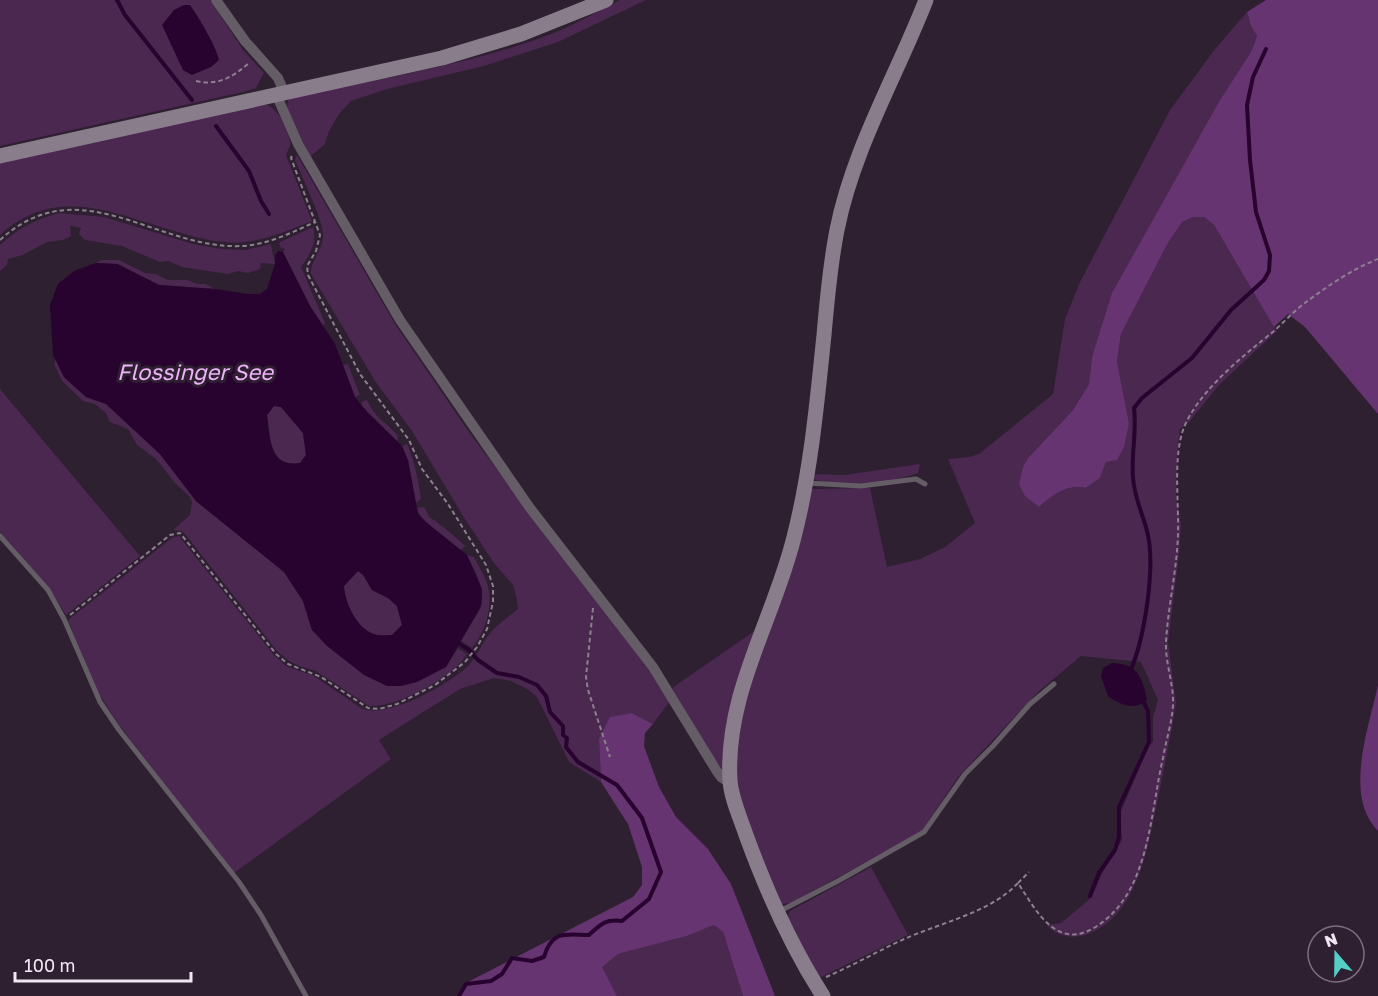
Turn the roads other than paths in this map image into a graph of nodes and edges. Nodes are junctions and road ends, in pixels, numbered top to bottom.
1 (216, 0) edge
2 (606, 0) edge
3 (926, 0) edge
4 (280, 93) junction
5 (0, 156) edge
6 (806, 483) junction
7 (925, 484) dead end
8 (0, 536) edge
9 (1054, 684) dead end
10 (730, 783) junction
11 (779, 912) junction
12 (306, 996) edge
13 (823, 996) edge

1 - 4 street
2 - 4 main road
3 - 6 main road
4 - 5 main road
4 - 10 street
6 - 7 lane
6 - 10 main road
8 - 12 lane
9 - 11 lane
10 - 11 main road
11 - 13 main road

